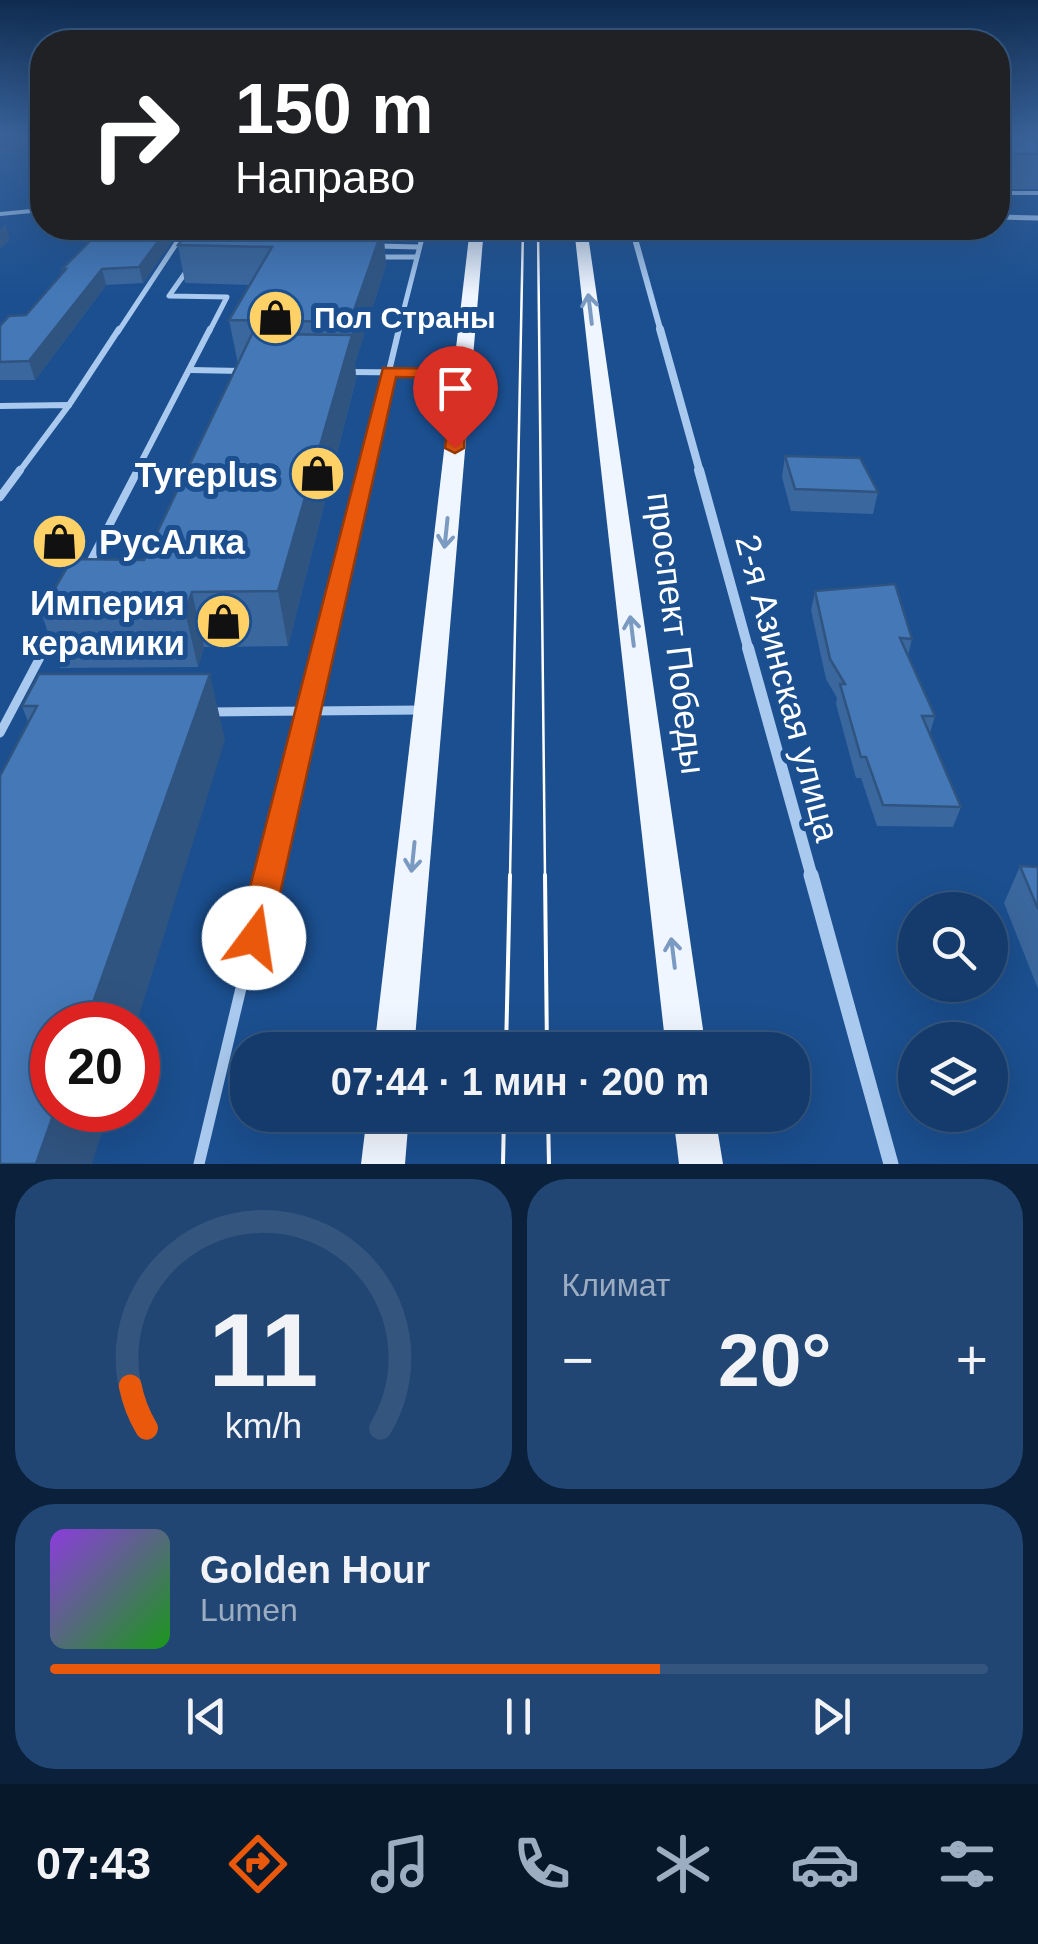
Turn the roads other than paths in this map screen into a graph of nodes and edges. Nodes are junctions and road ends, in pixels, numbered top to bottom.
1 (1010, 193) edge
2 (1038, 193) edge
3 (30, 211) edge
4 (0, 214) edge
5 (1010, 217) edge
6 (1038, 218) edge
7 (421, 240) edge
8 (476, 240) edge
9 (582, 240) edge
10 (635, 240) edge
11 (192, 244) edge
12 (360, 246) edge
13 (418, 252) junction
14 (356, 256) edge
15 (196, 257) edge
16 (190, 370) junction
17 (250, 371) edge
18 (349, 372) edge
19 (389, 372) junction
20 (463, 373) junction
21 (69, 405) junction
22 (0, 406) edge
23 (0, 497) edge
24 (83, 576) edge
25 (56, 628) edge
26 (428, 710) junction
27 (308, 711) junction
28 (189, 712) edge
29 (11, 713) junction
30 (31, 713) edge
31 (0, 733) edge
32 (396, 1032) edge
33 (684, 1032) edge
34 (386, 1132) edge
35 (696, 1132) edge
36 (199, 1164) edge
37 (383, 1164) edge
38 (700, 1164) edge
39 (891, 1164) edge

1 - 2 lane
3 - 4 lane
5 - 6 street
7 - 13 lane
8 - 20 main road
33 -> 9 main road, проспект Победы
10 - 39 street, 2-я Азинская улица
11 - 21 lane
12 - 13 lane
13 - 14 lane
13 - 19 lane
15 - 16 lane
16 - 17 lane
16 - 24 lane
18 - 19 lane
19 - 20 lane
19 - 27 lane
20 -> 26 main road
21 - 22 lane
21 - 23 lane
25 - 29 lane
26 - 27 lane
26 -> 32 main road
27 - 28 lane
27 - 36 lane
29 - 30 lane
29 - 31 lane
34 - 37 main road
35 - 38 main road

